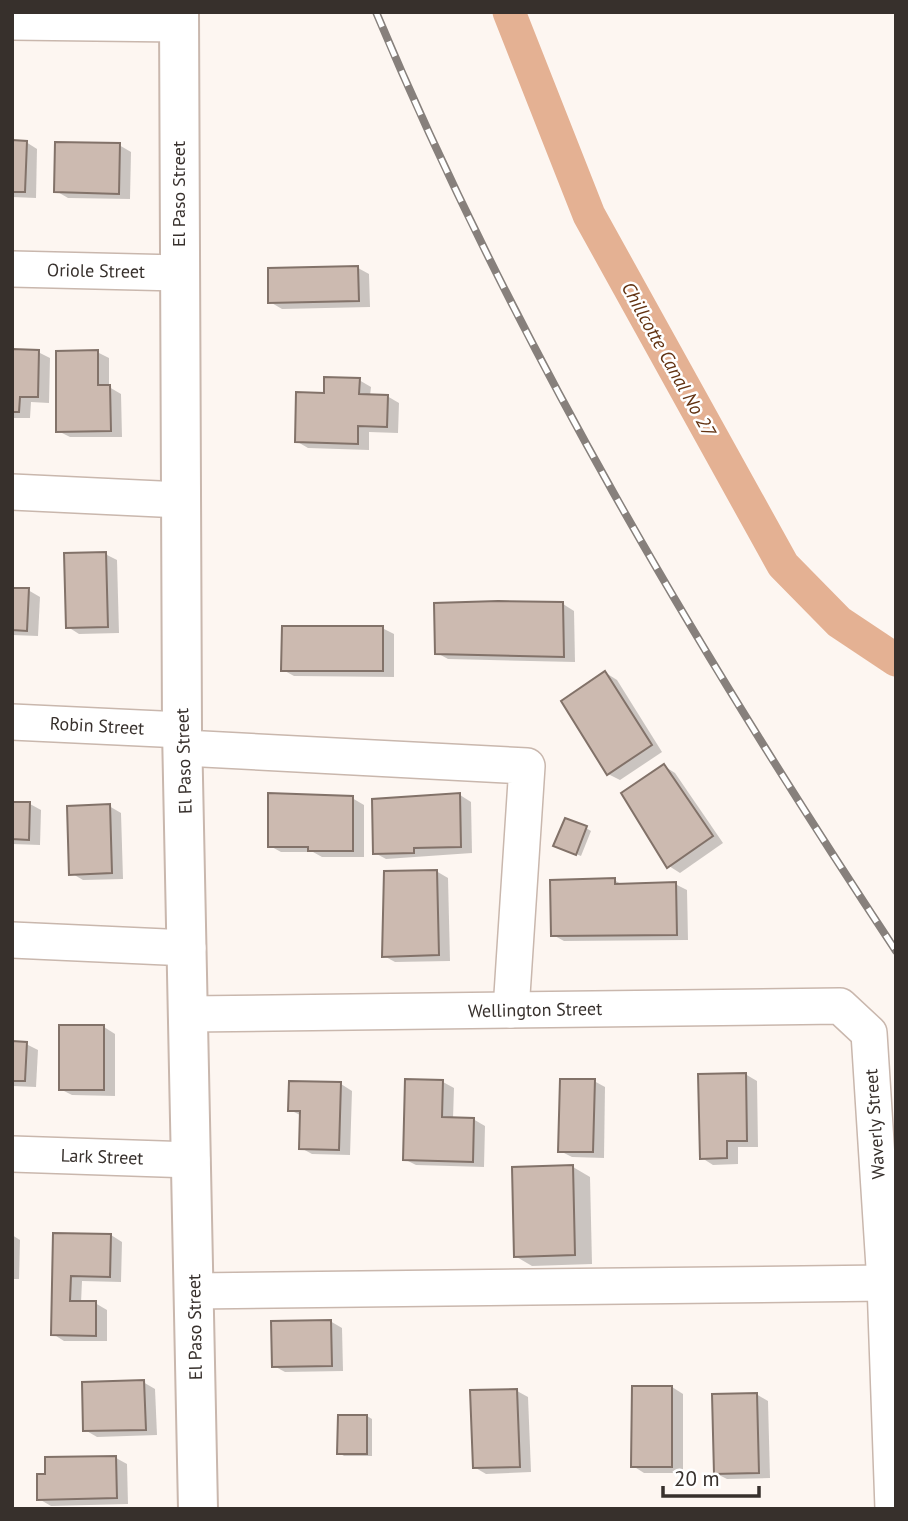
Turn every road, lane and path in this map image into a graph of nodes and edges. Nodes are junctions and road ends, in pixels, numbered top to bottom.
1 (179, 18) edge
2 (12, 22) edge
3 (12, 269) edge
4 (179, 273) junction
5 (12, 492) edge
6 (181, 500) junction
7 (12, 722) edge
8 (183, 739) junction
9 (12, 940) edge
10 (188, 947) junction
11 (511, 1010) junction
12 (189, 1014) junction
13 (869, 1033) joint
14 (12, 1154) edge
15 (192, 1160) junction
16 (885, 1283) junction
17 (194, 1291) junction
18 (198, 1509) edge
19 (893, 1509) edge

1 - 2 street
1 - 4 main road, El Paso Street
3 - 4 street, Oriole Street
4 - 6 main road, El Paso Street
5 - 6 street
6 - 8 main road, El Paso Street
7 - 8 street, Robin Street
8 - 10 main road, El Paso Street
8 - 11 street, Robin Street
9 - 10 street
10 - 12 main road, El Paso Street
11 - 12 street, Wellington Street
11 - 13 street, Wellington Street
12 - 15 main road, El Paso Street
13 - 16 street, Waverly Street
14 - 15 street, Lark Street
15 - 17 main road, El Paso Street
16 - 17 street
16 - 19 street, Waverly Street
17 - 18 main road, El Paso Street

